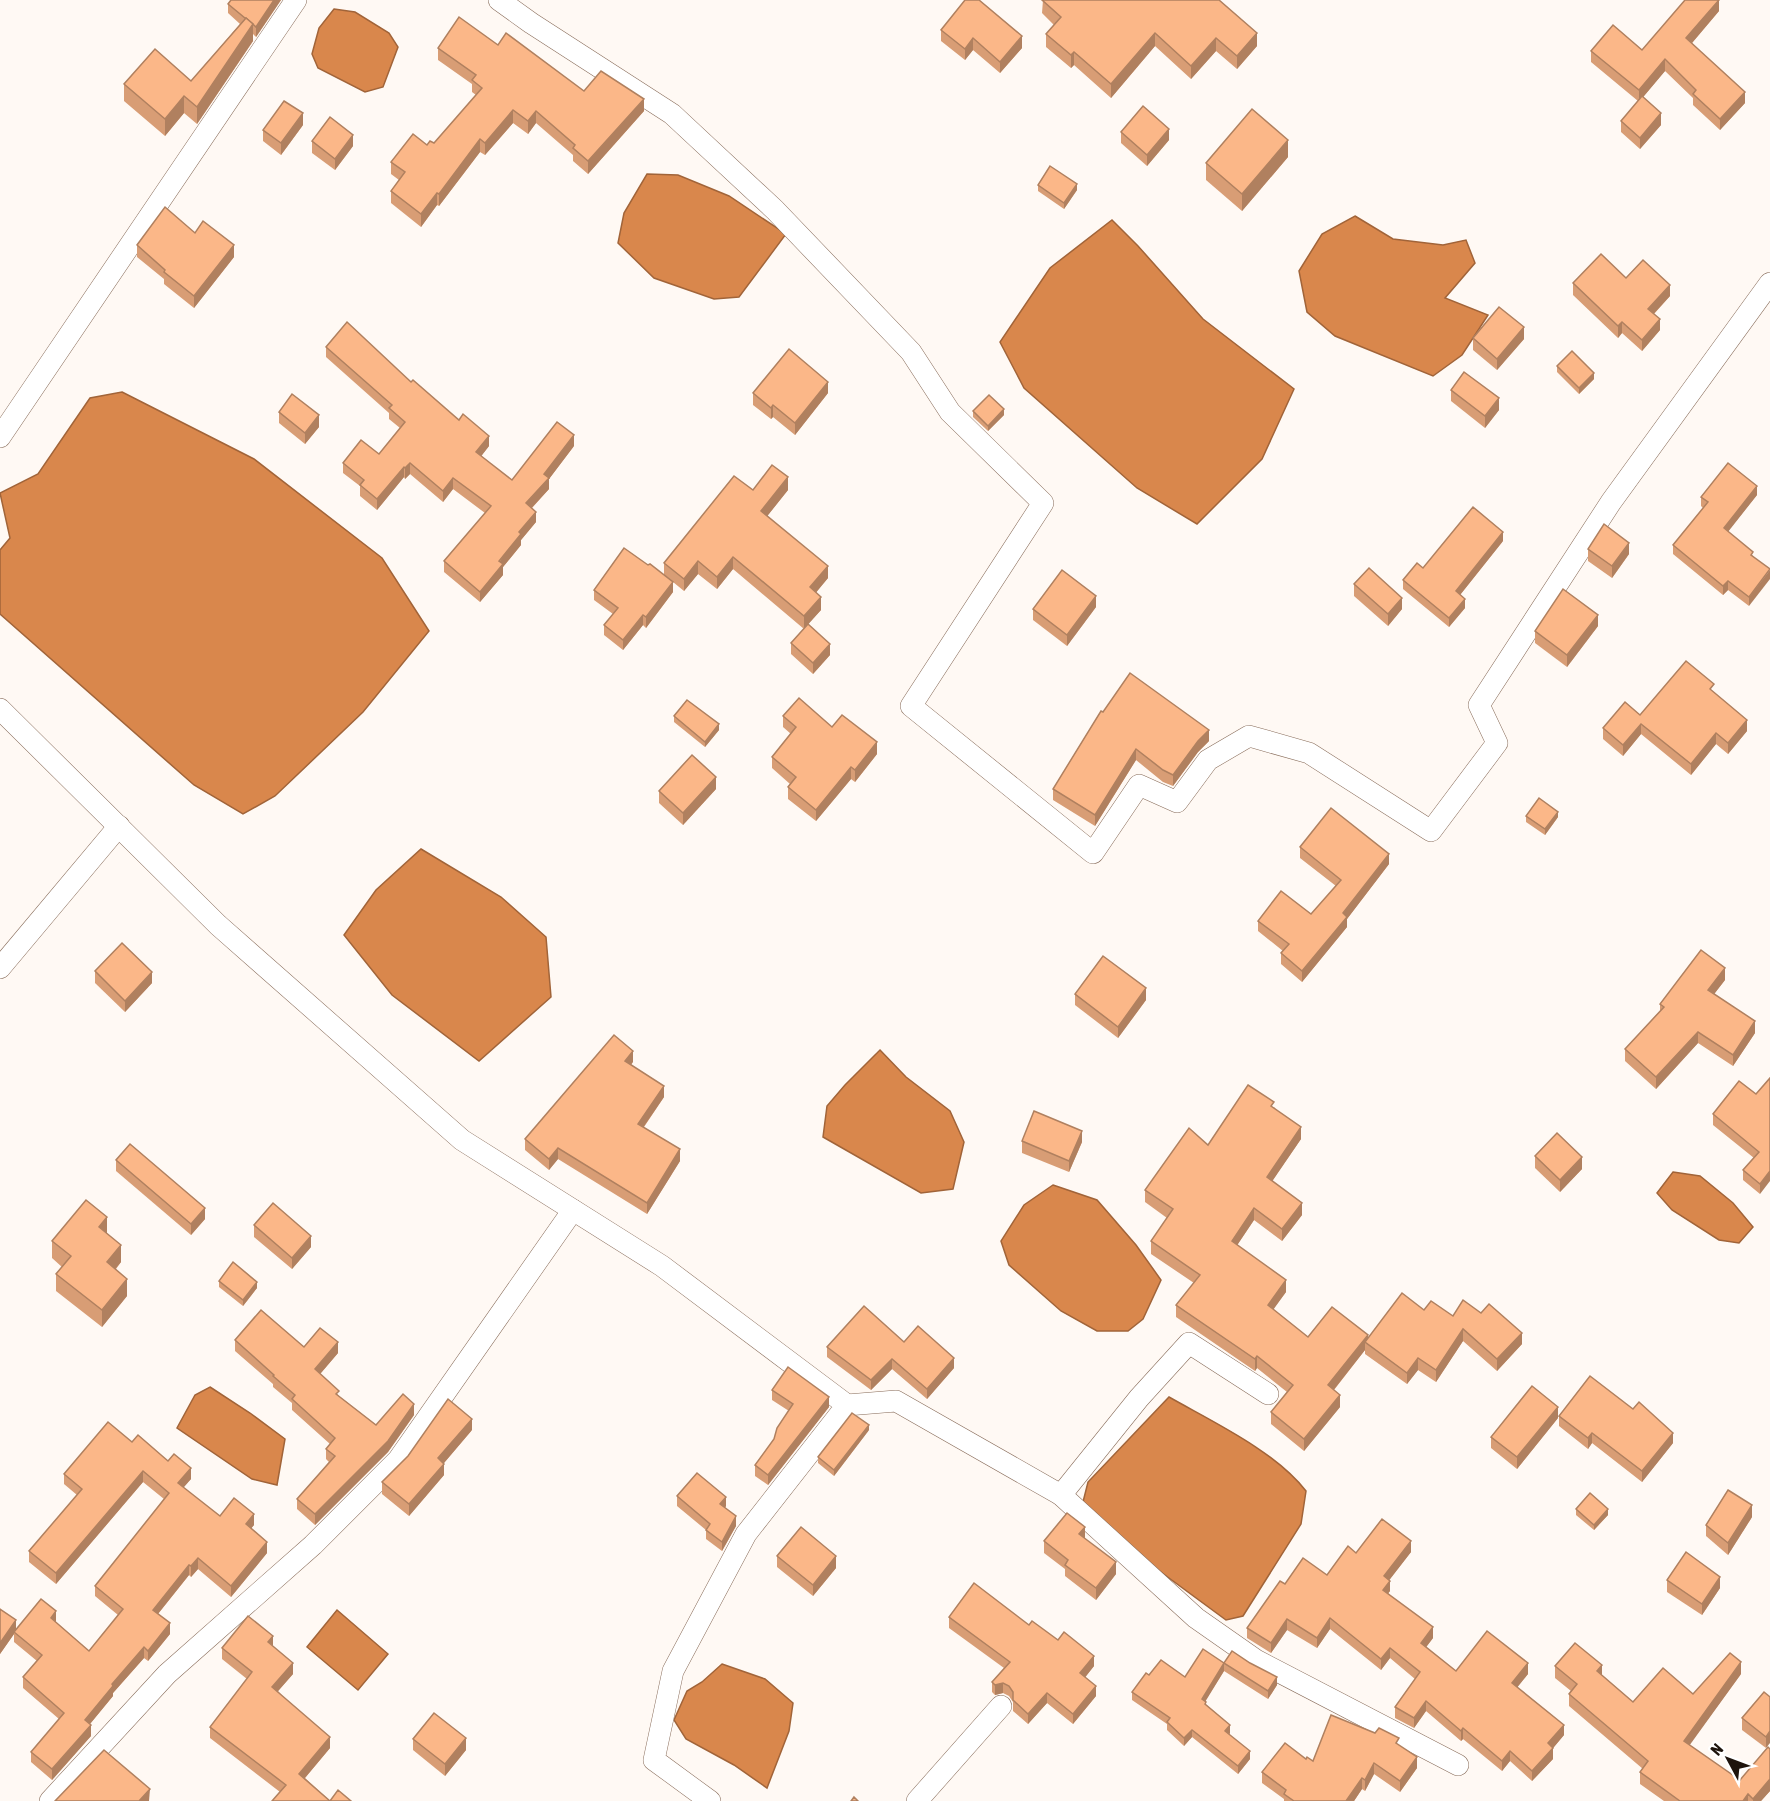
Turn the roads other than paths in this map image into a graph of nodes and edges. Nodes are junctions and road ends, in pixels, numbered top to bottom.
1 (296, 0) edge
2 (499, 0) edge
3 (1770, 283) edge
4 (0, 437) edge
5 (0, 709) edge
6 (119, 826) junction
7 (0, 968) edge
8 (573, 1210) junction
9 (1268, 1394) dead end
10 (847, 1405) junction
11 (1061, 1495) junction
12 (1001, 1706) dead end
13 (1458, 1765) dead end
14 (50, 1801) edge
15 (710, 1801) edge
16 (917, 1801) edge

1 - 4 street
2 - 3 street
5 - 6 street
6 - 7 street
6 - 8 street
8 - 10 street
8 - 14 street
9 - 11 street
10 - 11 street
10 - 15 street
11 - 13 street
12 - 16 street

